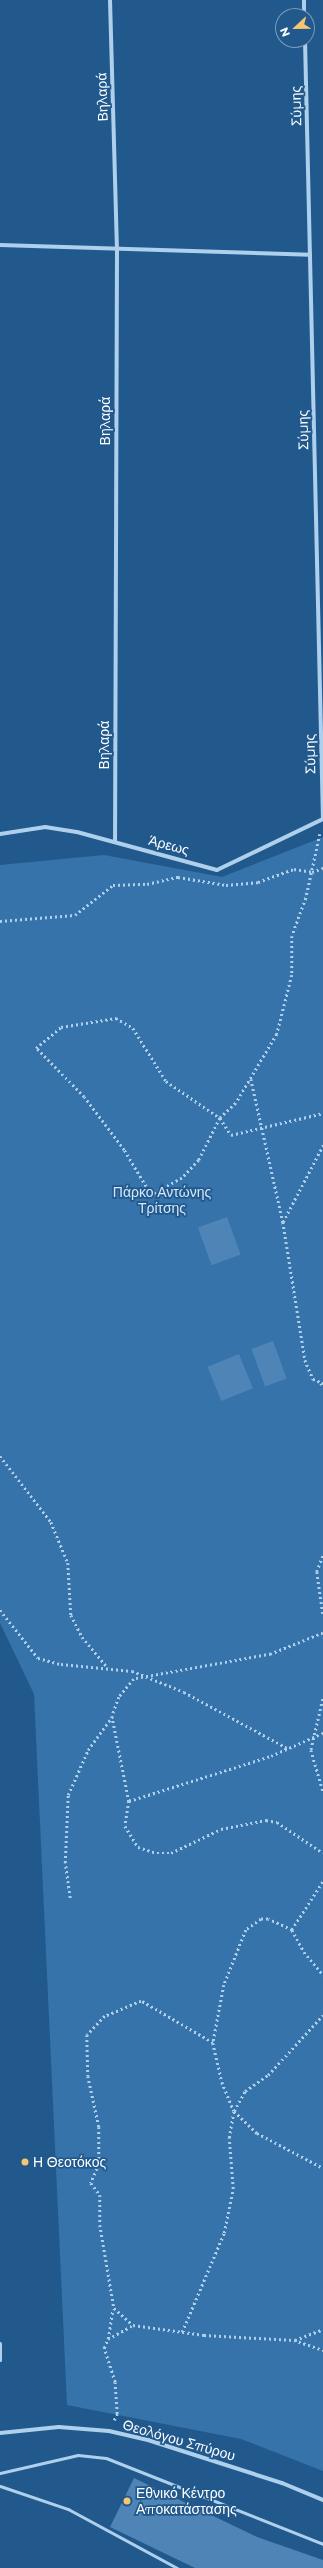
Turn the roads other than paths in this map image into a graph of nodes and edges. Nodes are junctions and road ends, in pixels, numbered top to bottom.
1 (110, 0) edge
2 (305, 48) edge
3 (0, 245) edge
4 (117, 248) junction
5 (310, 255) junction
6 (323, 819) edge
7 (0, 834) edge
8 (115, 842) junction
9 (0, 2343) edge
10 (0, 2360) edge
11 (0, 2433) edge
12 (0, 2473) edge
13 (0, 2486) edge
14 (323, 2500) edge
15 (323, 2544) edge
16 (177, 2568) edge

1 - 4 street, Βηλαρά
2 - 5 street, Σύμης
3 - 4 street
4 - 5 street
4 - 8 street, Βηλαρά
5 - 6 street, Σύμης
6 - 8 street, Άρεως
7 - 8 street, Άρεως
9 - 10 lane
11 - 14 street, Θεολόγου Σπύρου
12 - 15 lane
13 - 16 lane

